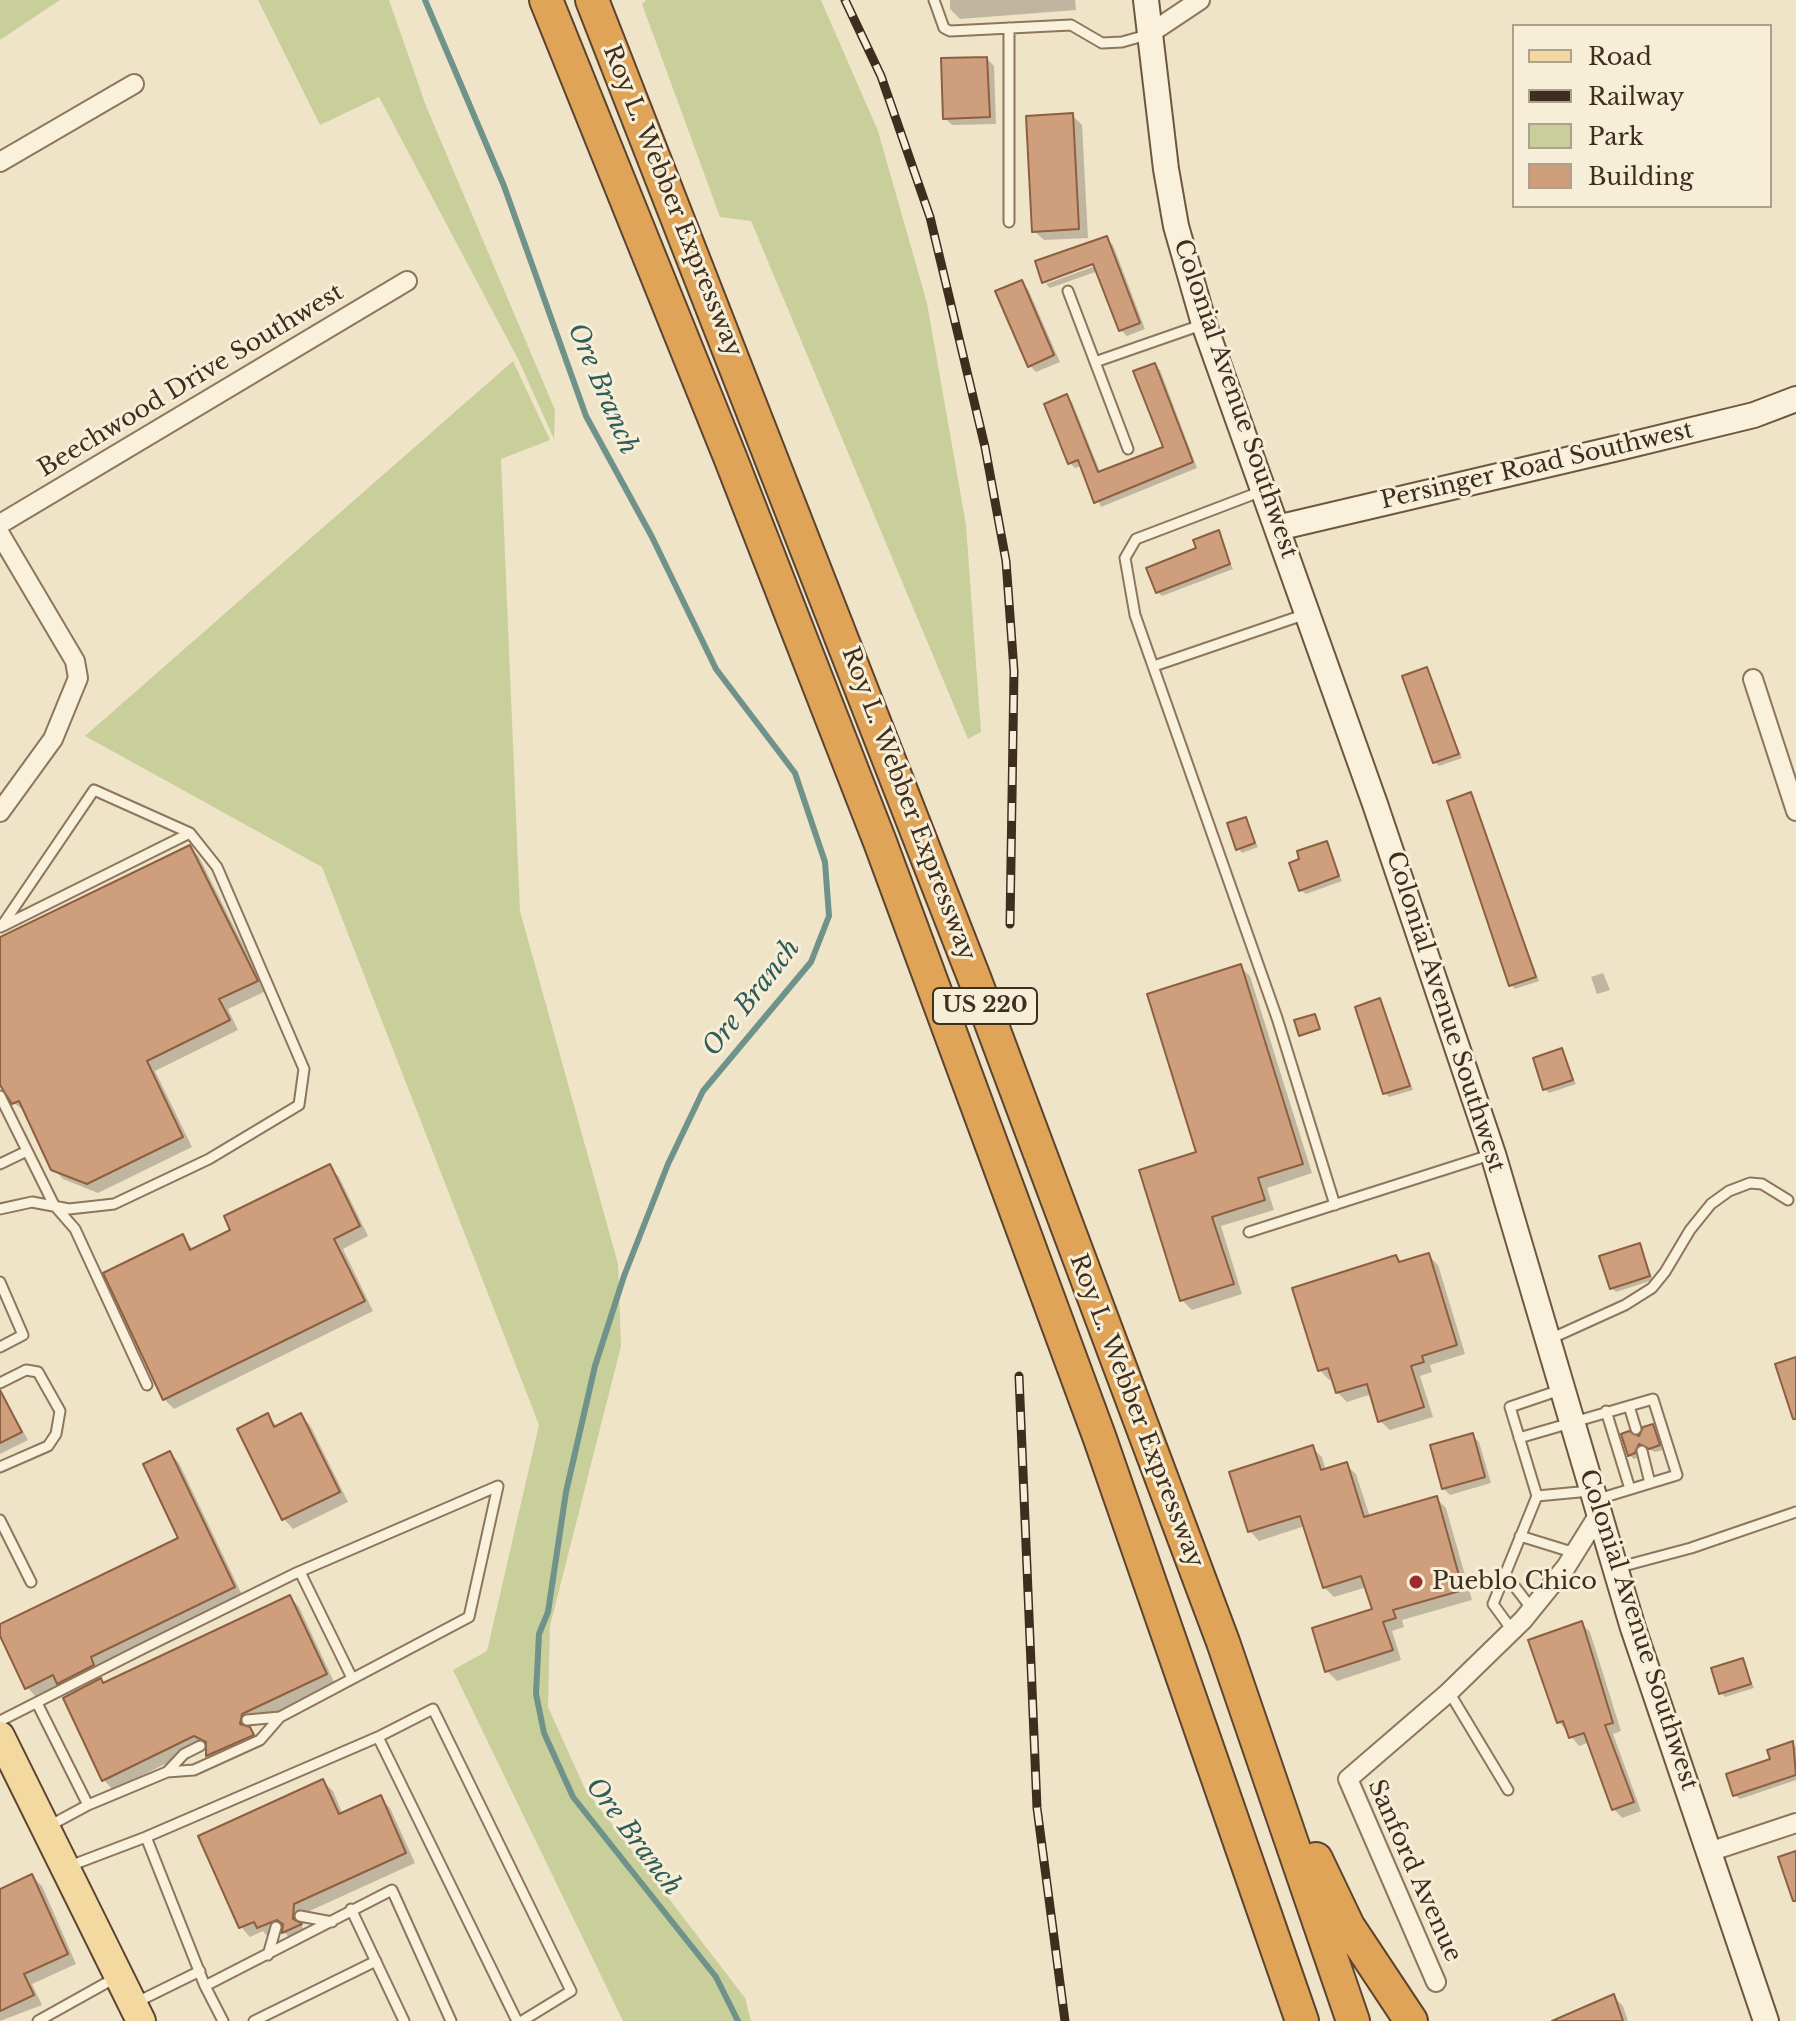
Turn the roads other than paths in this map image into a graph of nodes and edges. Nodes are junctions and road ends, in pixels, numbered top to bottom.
1 (546, 0) edge
2 (592, 0) edge
3 (934, 0) edge
4 (1146, 0) edge
5 (1200, 0) edge
6 (1009, 28) junction
7 (1149, 34) junction
8 (134, 84) dead end
9 (0, 162) edge
10 (1009, 222) dead end
11 (407, 281) dead end
12 (1068, 291) dead end
13 (1204, 324) junction
14 (1095, 362) junction
15 (1796, 399) edge
16 (1128, 449) dead end
17 (1262, 491) junction
18 (0, 524) edge
19 (1277, 528) junction
20 (0, 534) edge
21 (1309, 613) junction
22 (1154, 666) junction
23 (1753, 679) dead end
24 (1796, 811) edge
25 (0, 812) edge
26 (190, 833) junction
27 (0, 927) edge
28 (0, 1096) edge
29 (27, 1151) junction
30 (1493, 1154) junction
31 (0, 1164) edge
32 (1788, 1200) dead end
33 (54, 1205) junction
34 (1335, 1205) junction
35 (0, 1209) edge
36 (1249, 1232) dead end
37 (0, 1282) edge
38 (1550, 1340) junction
39 (0, 1347) edge
40 (0, 1383) edge
41 (147, 1385) dead end
42 (1564, 1389) junction
43 (1629, 1406) junction
44 (1606, 1411) junction
45 (1573, 1420) junction
46 (1636, 1429) dead end
47 (1519, 1438) junction
48 (1642, 1451) dead end
49 (0, 1467) edge
50 (1650, 1483) junction
51 (1630, 1489) junction
52 (1537, 1496) junction
53 (1596, 1502) junction
54 (1796, 1512) edge
55 (0, 1520) edge
56 (1520, 1536) junction
57 (1575, 1553) junction
58 (1615, 1568) junction
59 (300, 1572) junction
60 (1505, 1574) junction
61 (31, 1582) dead end
62 (1532, 1609) junction
63 (1512, 1630) junction
64 (1223, 1642) junction
65 (352, 1678) junction
66 (1449, 1692) junction
67 (37, 1703) junction
68 (280, 1717) junction
69 (247, 1720) dead end
70 (0, 1721) edge
71 (0, 1736) edge
72 (378, 1737) junction
73 (200, 1746) dead end
74 (167, 1772) junction
75 (1508, 1790) dead end
76 (88, 1805) junction
77 (1796, 1823) edge
78 (45, 1828) junction
79 (146, 1837) junction
80 (1709, 1852) junction
81 (65, 1867) junction
82 (351, 1909) junction
83 (300, 1916) dead end
84 (332, 1922) junction
85 (276, 1927) dead end
86 (268, 1955) junction
87 (376, 1961) junction
88 (200, 1971) junction
89 (118, 1977) junction
90 (1436, 1982) dead end
91 (205, 1986) junction
92 (137, 2012) edge
93 (38, 2021) edge
94 (223, 2021) edge
95 (254, 2021) edge
96 (404, 2021) edge
97 (451, 2021) edge
98 (519, 2021) edge
99 (1302, 2021) edge
100 (1353, 2021) edge
101 (1411, 2021) edge
102 (1766, 2021) edge

1 - 99 highway, Roy L. Webber Expressway / US 220
2 - 64 highway, Roy L. Webber Expressway / US 220
3 - 6 lane
4 - 7 main road, Colonial Avenue Southwest
5 - 7 street
6 - 7 lane
6 - 10 lane
7 - 13 main road, Colonial Avenue Southwest
8 - 9 street
11 - 18 street, Beechwood Drive Southwest
12 - 14 lane
13 - 14 lane
13 - 17 main road, Colonial Avenue Southwest
14 - 16 lane
15 - 19 main road, Persinger Road Southwest
17 - 19 main road, Colonial Avenue Southwest
17 - 22 lane
19 - 21 main road, Colonial Avenue Southwest
20 - 25 street
21 - 22 lane
21 - 30 main road, Colonial Avenue Southwest
22 - 34 lane
23 - 24 street
26 - 27 lane
26 - 27 lane
26 - 33 lane
28 - 29 lane
29 - 31 lane
29 - 33 lane
30 - 34 lane
30 - 38 main road, Colonial Avenue Southwest
32 - 38 lane
33 - 35 lane
33 - 41 lane
34 - 36 lane
37 - 39 lane
38 - 42 main road, Colonial Avenue Southwest
40 - 49 lane
42 - 45 main road, Colonial Avenue Southwest
42 - 47 lane
43 - 44 lane
43 - 46 lane
43 - 50 lane
44 - 45 lane
44 - 51 lane
45 - 47 lane
45 - 53 main road, Colonial Avenue Southwest
47 - 52 lane
48 - 50 lane
50 - 51 lane
51 - 53 lane
52 - 53 lane
52 - 56 lane
53 - 57 street
53 - 58 main road, Colonial Avenue Southwest
54 - 58 lane
55 - 61 lane
56 - 57 lane
56 - 60 lane
57 - 62 street
58 - 80 main road, Colonial Avenue Southwest
59 - 65 lane
59 - 65 lane
59 - 67 lane
60 - 62 lane
60 - 63 lane
62 - 63 street
63 - 66 street
64 - 100 highway, Roy L. Webber Expressway / US 220
64 - 101 highway
65 - 68 lane
66 - 75 lane
66 - 90 street, Sanford Avenue
67 - 70 lane
67 - 76 lane
68 - 69 lane
68 - 74 lane
71 - 78 main road
72 - 79 lane
72 - 98 lane
72 - 98 lane
73 - 74 lane
74 - 76 lane
76 - 78 lane
77 - 80 street
78 - 81 main road
79 - 81 lane
79 - 88 lane
80 - 102 main road, Colonial Avenue Southwest
81 - 89 main road
82 - 84 lane
82 - 87 lane
82 - 97 lane
83 - 84 lane
84 - 86 lane
85 - 86 lane
86 - 91 lane
87 - 95 lane
87 - 96 lane
88 - 91 lane
88 - 92 lane
89 - 92 main road
89 - 93 lane
91 - 94 lane

